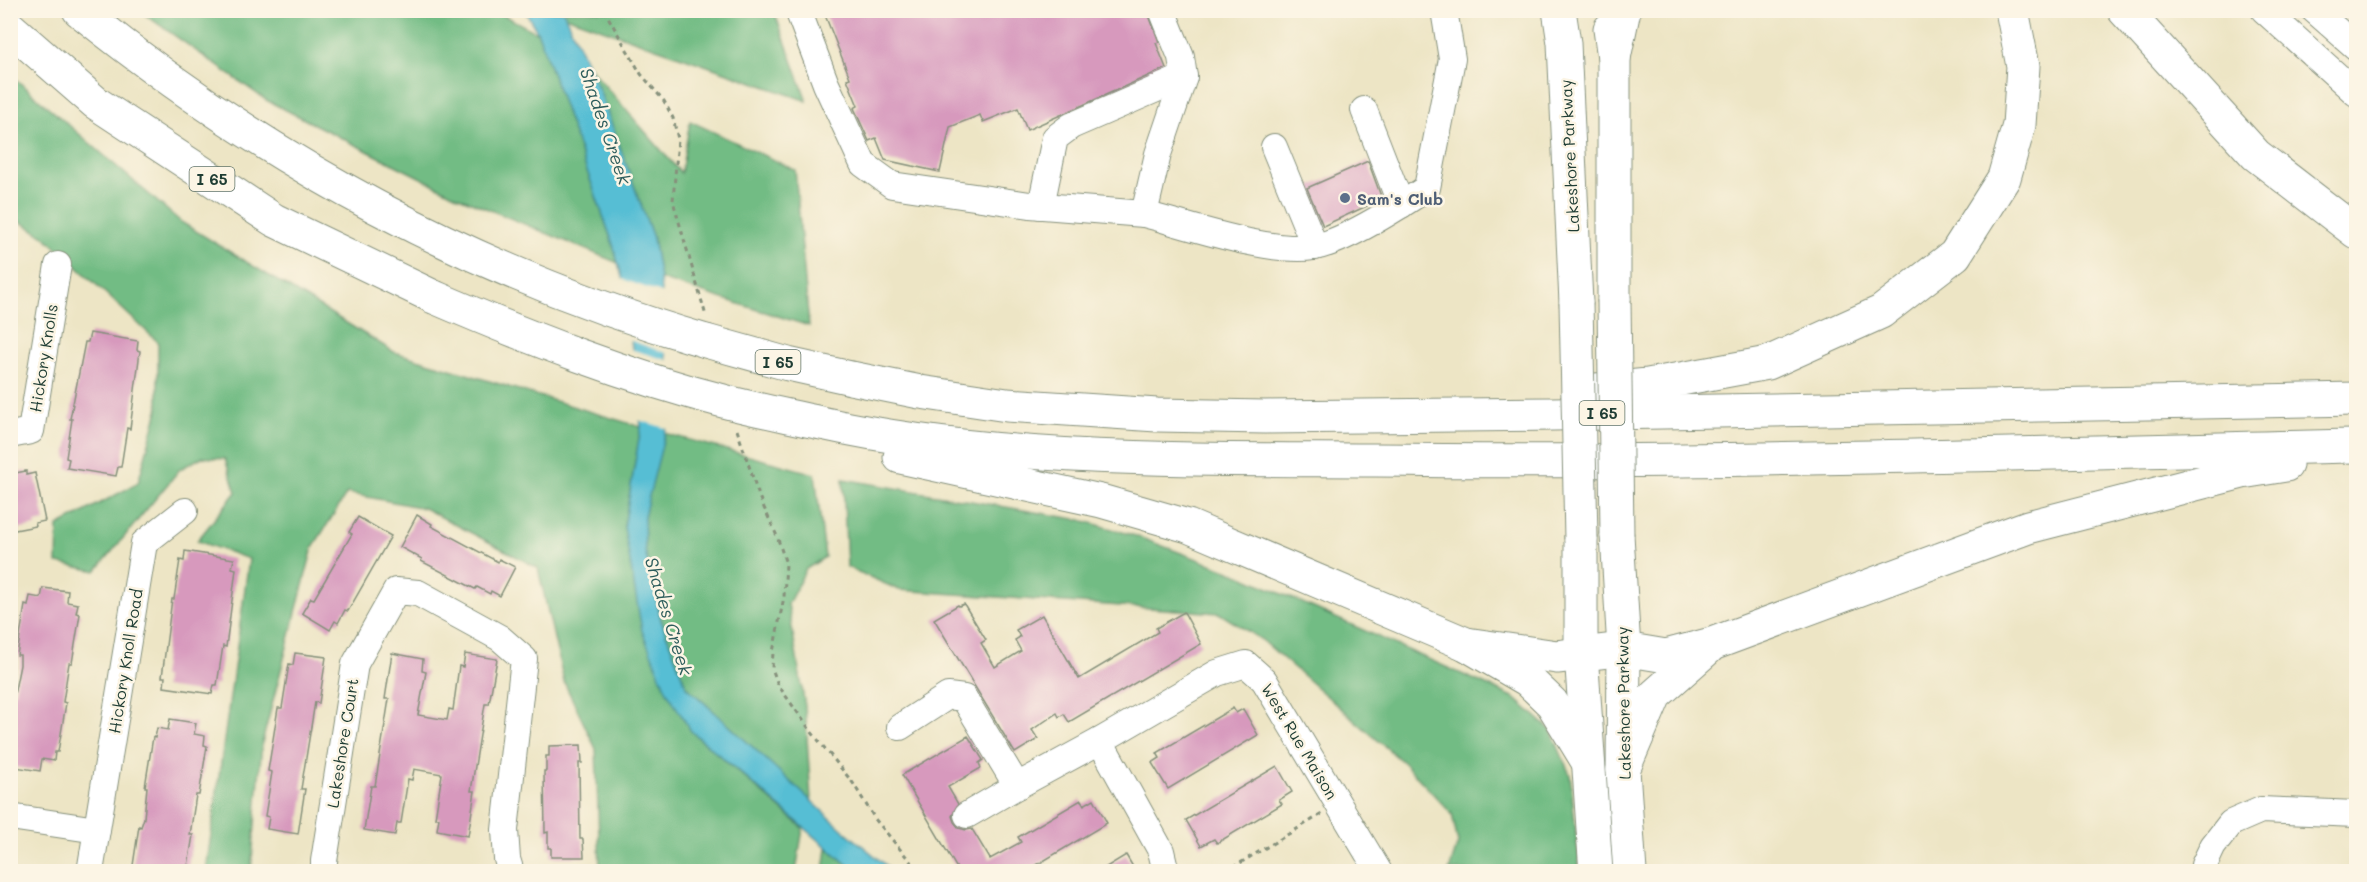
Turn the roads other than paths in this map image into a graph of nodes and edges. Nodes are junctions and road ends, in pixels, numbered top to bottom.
1 (79, 10) edge
2 (798, 10) edge
3 (1162, 10) edge
4 (1444, 10) edge
5 (1559, 10) edge
6 (1607, 10) edge
7 (1624, 10) edge
8 (2012, 10) edge
9 (2124, 10) edge
10 (2264, 10) edge
11 (2314, 10) edge
12 (10, 28) edge
13 (2356, 47) edge
14 (1614, 58) junction
15 (1185, 77) junction
16 (2356, 93) edge
17 (1364, 110) dead end
18 (1274, 147) dead end
19 (1401, 205) junction
20 (1041, 206) junction
21 (1144, 214) junction
22 (2356, 232) edge
23 (1315, 247) junction
24 (58, 265) dead end
25 (2356, 399) edge
26 (1351, 415) junction
27 (10, 435) edge
28 (866, 442) junction
29 (2356, 446) edge
30 (2356, 455) edge
31 (184, 511) dead end
32 (1466, 644) junction
33 (1712, 644) junction
34 (1624, 649) junction
35 (1581, 653) junction
36 (900, 727) dead end
37 (1100, 741) junction
38 (1588, 762) junction
39 (1623, 770) junction
40 (1017, 786) junction
41 (2356, 814) edge
42 (967, 815) dead end
43 (10, 817) edge
44 (97, 830) junction
45 (90, 872) edge
46 (324, 872) edge
47 (511, 872) edge
48 (1166, 872) edge
49 (1379, 872) edge
50 (1596, 872) edge
51 (1630, 872) edge
52 (2203, 872) edge

1 - 26 main road, I 65, bridge
2 - 20 street
3 - 15 street
4 - 19 street
5 - 35 main road, Lakeshore Parkway, bridge
6 - 14 main road
7 - 14 main road
8 - 26 main road
9 - 22 main road
10 - 16 street
11 - 13 street
12 - 28 main road, I 65, bridge
14 - 34 main road, Lakeshore Parkway, bridge
15 - 20 street
15 - 21 street
17 - 19 street
18 - 23 street
19 - 23 street
20 - 21 street
21 - 23 street
24 - 27 street, Hickory Knolls
25 - 26 main road, I 65
28 - 29 main road
28 - 32 main road
30 - 33 main road
31 - 44 street, Hickory Knoll Road
32 - 35 main road
32 - 38 main road
33 - 34 main road
33 - 39 main road
34 - 35 main road
34 - 39 main road, Lakeshore Parkway
35 - 38 main road
36 - 40 street
37 - 40 street, West Rue Maison
37 - 48 street
37 - 49 street, West Rue Maison
38 - 50 main road
39 - 51 main road, Lakeshore Parkway
40 - 42 street, West Rue Maison
41 - 52 street
43 - 44 street
44 - 45 street
46 - 47 street, Lakeshore Court

